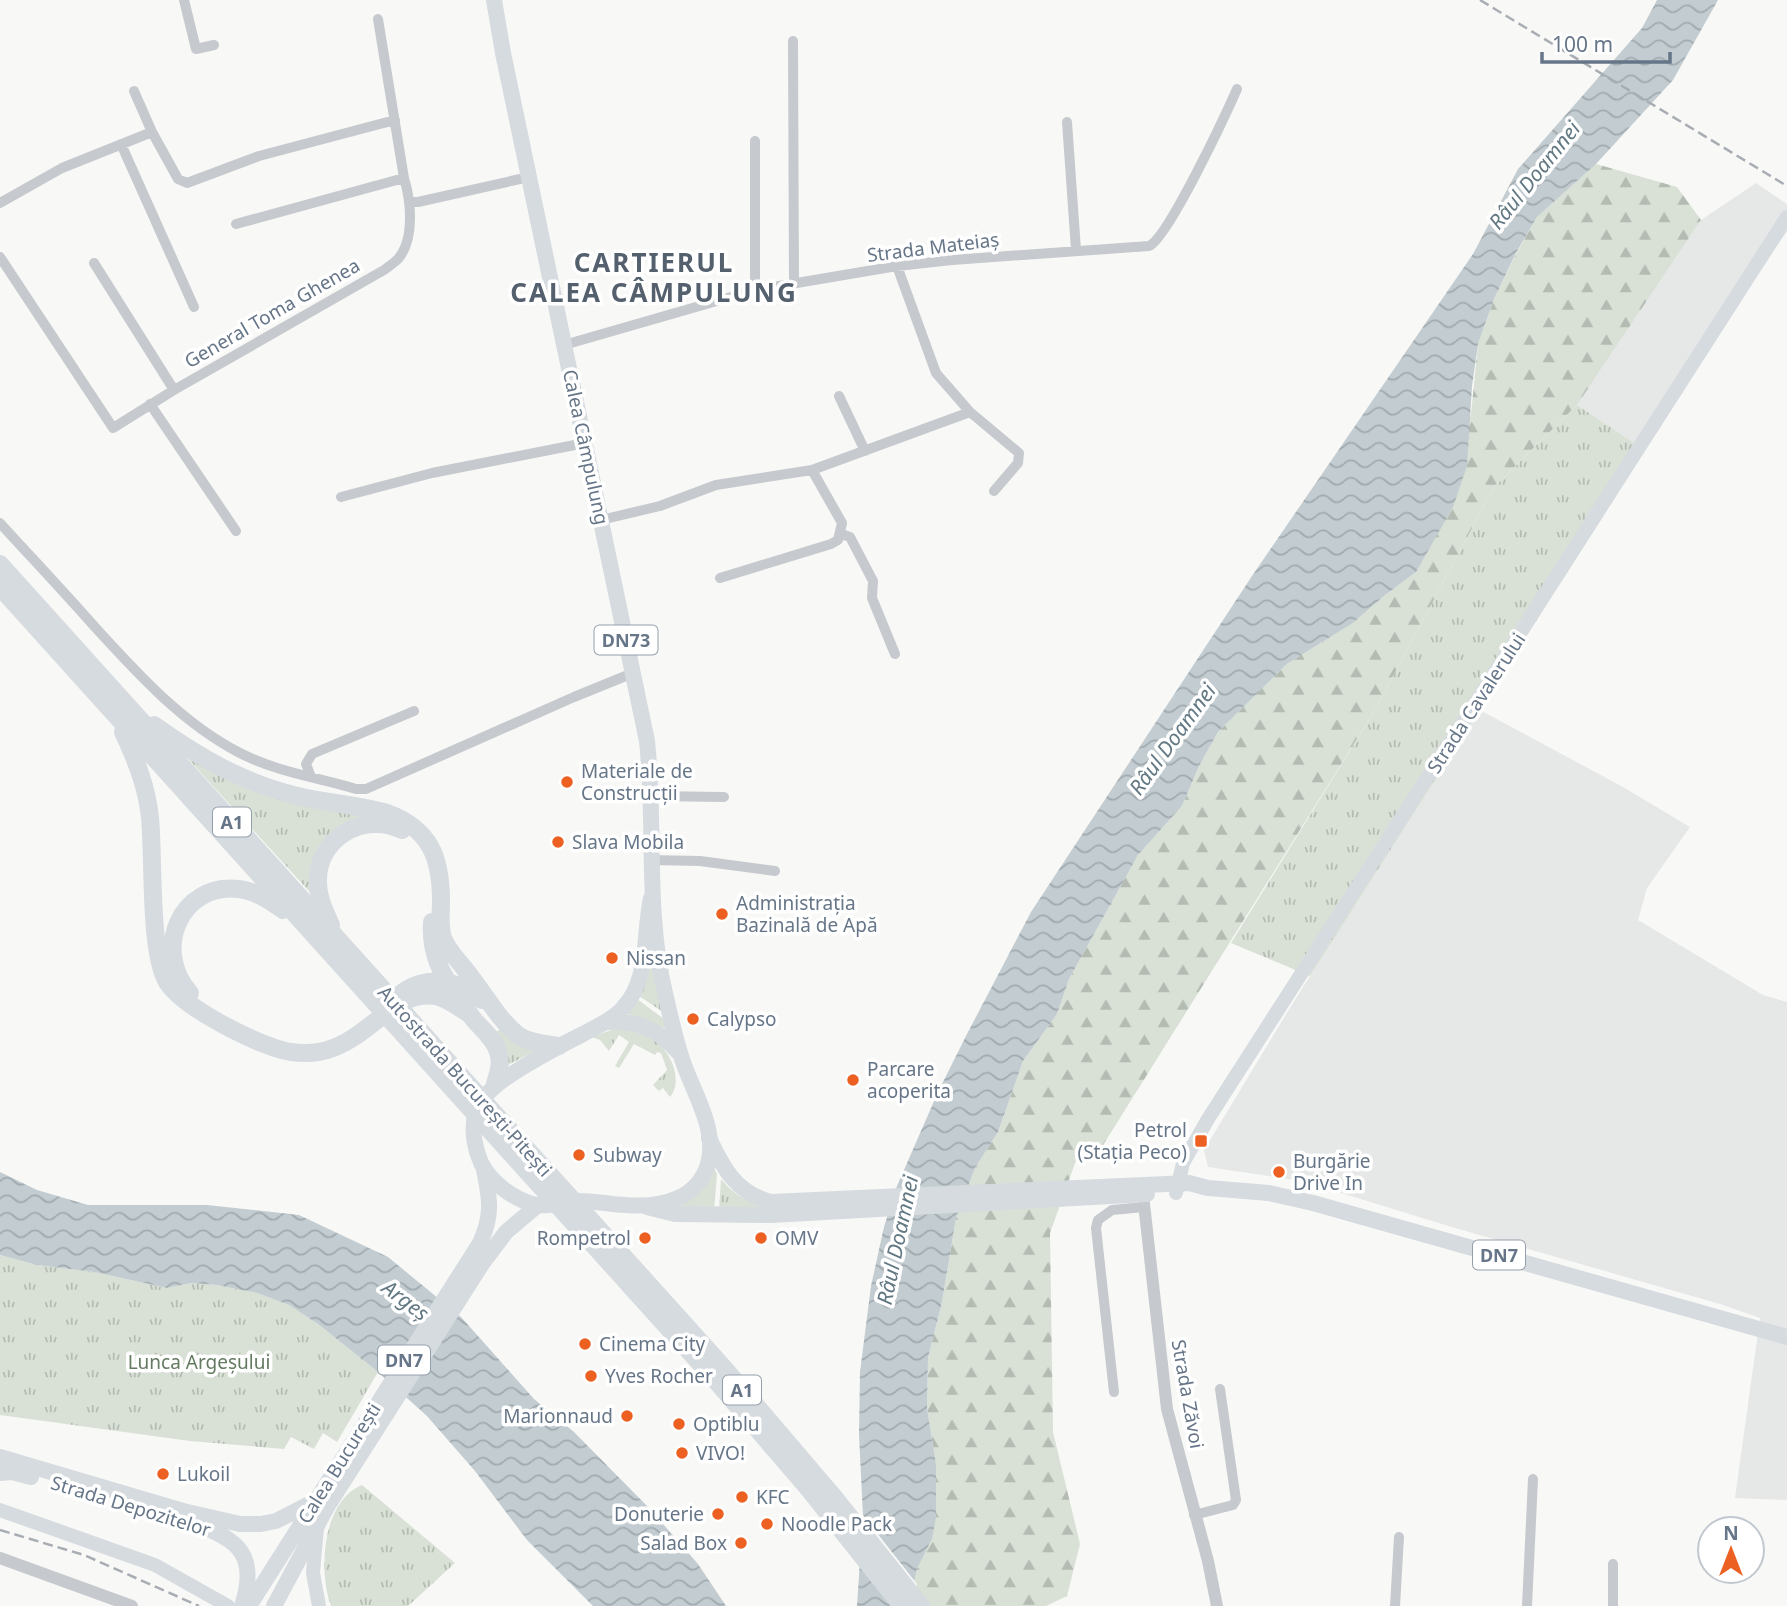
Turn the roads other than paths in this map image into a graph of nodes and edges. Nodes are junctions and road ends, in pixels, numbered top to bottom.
1 (184, 0) edge
2 (494, 0) edge
3 (378, 19) dead end
4 (793, 41) dead end
5 (214, 45) dead end
6 (1237, 89) dead end
7 (134, 91) dead end
8 (395, 120) junction
9 (1068, 122) dead end
10 (152, 132) junction
11 (755, 141) dead end
12 (121, 144) junction
13 (529, 177) junction
14 (404, 178) junction
15 (411, 202) junction
16 (0, 203) edge
17 (1787, 217) edge
18 (236, 224) dead end
19 (1076, 250) junction
20 (0, 257) edge
21 (94, 263) dead end
22 (897, 266) junction
23 (794, 284) junction
24 (755, 290) junction
25 (194, 307) dead end
26 (564, 345) junction
27 (174, 390) junction
28 (839, 396) dead end
29 (150, 404) junction
30 (970, 412) junction
31 (585, 443) junction
32 (865, 450) junction
33 (812, 470) junction
34 (994, 491) dead end
35 (341, 497) dead end
36 (601, 520) junction
37 (0, 523) edge
38 (236, 531) dead end
39 (841, 534) junction
40 (0, 564) edge
41 (720, 578) dead end
42 (0, 587) edge
43 (895, 654) dead end
44 (633, 673) junction
45 (121, 710) junction
46 (414, 711) dead end
47 (311, 777) junction
48 (650, 796) junction
49 (724, 797) dead end
50 (650, 860) junction
51 (775, 871) dead end
52 (651, 898) junction
53 (301, 920) junction
54 (432, 932) junction
55 (336, 938) junction
56 (362, 977) junction
57 (446, 981) junction
58 (407, 989) junction
59 (468, 1013) junction
60 (498, 1013) junction
61 (607, 1022) junction
62 (559, 1046) junction
63 (681, 1056) junction
64 (495, 1084) junction
65 (709, 1138) junction
66 (484, 1170) junction
67 (1176, 1188) junction
68 (1143, 1196) junction
69 (538, 1205) junction
70 (849, 1205) junction
71 (647, 1207) junction
72 (477, 1260) junction
73 (1787, 1337) edge
74 (1220, 1389) dead end
75 (1114, 1392) dead end
76 (0, 1457) edge
77 (344, 1467) junction
78 (0, 1473) edge
79 (1533, 1479) dead end
80 (315, 1500) junction
81 (1, 1510) edge
82 (1194, 1515) junction
83 (318, 1524) junction
84 (1399, 1537) dead end
85 (0, 1558) edge
86 (1613, 1564) dead end
87 (78, 1587) junction
88 (226, 1605) edge
89 (102, 1606) edge
90 (132, 1606) edge
91 (242, 1606) edge
92 (249, 1606) edge
93 (274, 1606) edge
94 (319, 1606) edge
95 (902, 1606) edge
96 (921, 1606) edge
97 (1217, 1606) edge
98 (1395, 1606) edge
99 (1527, 1606) edge
100 (1613, 1606) edge

1 - 5 street
2 - 13 main road, Calea Câmpulung / DN73
3 - 8 street
4 - 23 street
6 - 19 street, Strada Mateiaș
7 - 10 street
8 - 10 street
8 - 14 street
9 - 19 street
10 - 12 street
11 - 24 street
12 - 16 street
12 - 25 street
13 - 15 street
13 - 26 main road, Calea Câmpulung / DN73
14 - 15 street
14 - 18 street
15 - 27 street, General Toma Ghenea
17 - 67 main road, Strada Cavalerului
19 - 22 street, Strada Mateiaș
20 - 29 street, General Toma Ghenea
21 - 27 street
22 - 23 street, Strada Mateiaș
22 - 30 street
23 - 24 street, Strada Mateiaș
24 - 26 street, Strada Mateiaș
26 - 31 main road, Calea Câmpulung / DN73
27 - 29 street, General Toma Ghenea
28 - 32 street
29 - 38 street
30 - 32 street
30 - 34 street
31 - 35 street
31 - 36 main road, Calea Câmpulung / DN73
32 - 33 street
33 - 36 street
33 - 39 street
36 - 44 main road, Calea Câmpulung / DN73
37 - 47 street
39 - 41 street
39 - 43 street
40 - 45 highway, Autostrada București-Pitești / A1
42 - 45 highway, Autostrada București-Pitești / A1
44 - 47 street
44 - 48 main road, Calea Câmpulung / DN73
45 - 53 highway, Autostrada București-Pitești / A1
45 - 55 highway, Autostrada București-Pitești / A1
45 - 59 highway
45 - 60 highway
46 - 47 street
48 - 49 street
48 - 50 main road, Calea Câmpulung / DN73
50 - 51 street
50 - 52 main road, Calea Câmpulung / DN73
52 - 61 main road, Calea Câmpulung
52 - 63 main road, Calea Câmpulung
53 - 56 highway, Autostrada București-Pitești / A1
53 - 58 highway
54 - 55 highway
54 - 57 highway
54 - 58 highway
55 - 56 highway, Autostrada București-Pitești / A1
56 - 95 highway, Autostrada București-Pitești / A1
56 - 96 highway, Autostrada București-Pitești / A1
57 - 58 highway
57 - 59 highway
57 - 60 highway
59 - 64 highway
60 - 62 highway
61 - 62 main road, Calea Câmpulung / DN7
61 - 63 main road, DN7
62 - 64 main road, Calea Câmpulung / DN7
63 - 65 main road, Calea Câmpulung / DN7
64 - 66 main road, Calea Câmpulung / DN7
65 - 70 main road, DN7
65 - 71 main road, DN7
66 - 69 main road
66 - 72 main road, Calea București / DN7
67 - 68 main road, DN7
67 - 73 main road, DN7
68 - 70 main road, DN7
68 - 75 street
68 - 82 street, Strada Zăvoi
69 - 71 main road, DN7
69 - 72 main road, Calea București / DN7
70 - 71 main road, DN7
72 - 77 main road, Calea București / DN7
74 - 82 street
76 - 80 main road, Strada Depozitelor / DN7
77 - 80 main road, Calea București / DN7
77 - 83 main road, Calea București / DN7
78 - 91 main road, Strada Depozitelor
79 - 99 street
80 - 92 main road, Calea București / DN7
81 - 88 main road
82 - 97 street, Strada Zăvoi
83 - 93 main road, Calea București / DN7
83 - 94 main road
84 - 98 street
85 - 87 street
86 - 100 street
87 - 89 street
87 - 90 street

